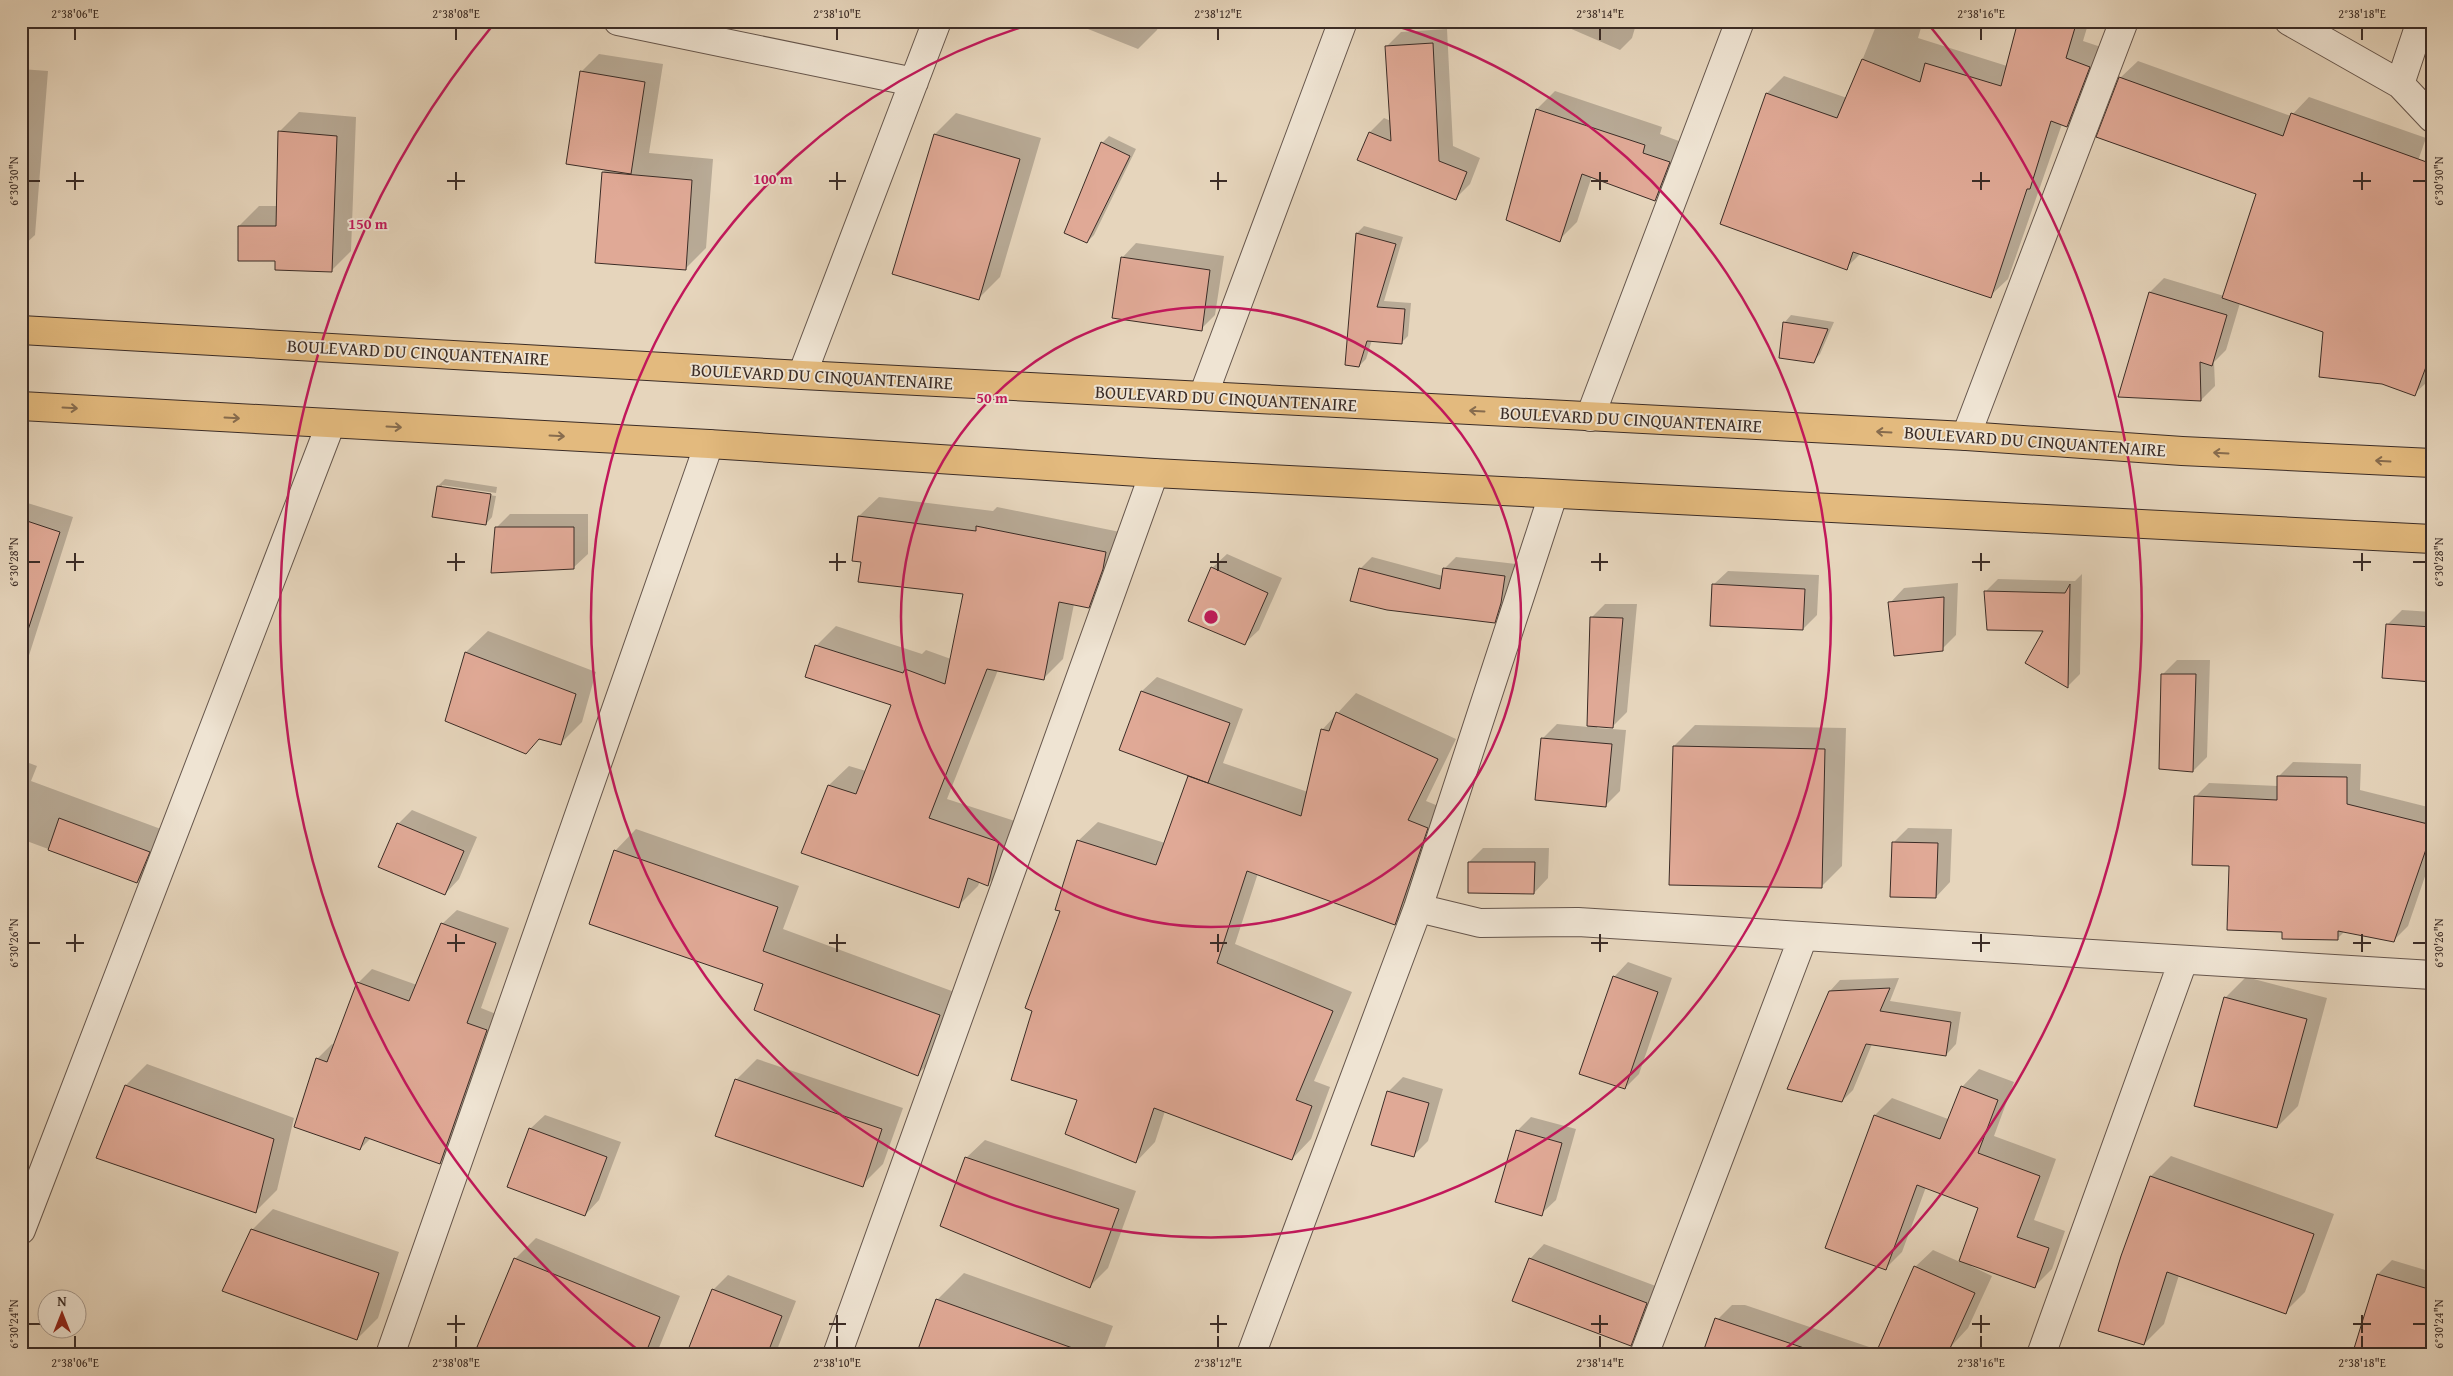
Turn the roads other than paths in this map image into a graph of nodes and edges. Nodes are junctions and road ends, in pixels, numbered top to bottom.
1 (618, 21) edge
2 (937, 21) edge
3 (1343, 21) edge
4 (1740, 21) edge
5 (2124, 21) edge
6 (2289, 21) edge
7 (2421, 21) edge
8 (914, 82) junction
9 (2400, 84) junction
10 (2432, 118) edge
11 (21, 330) edge
12 (802, 375) junction
13 (1203, 396) junction
14 (21, 406) edge
15 (1590, 417) junction
16 (331, 423) junction
17 (1966, 436) junction
18 (709, 444) junction
19 (2432, 464) edge
20 (1154, 473) junction
21 (1553, 494) junction
22 (2432, 538) edge
23 (1418, 908) junction
24 (1803, 937) junction
25 (2183, 961) junction
26 (2432, 975) edge
27 (21, 1230) edge
28 (390, 1355) edge
29 (837, 1355) edge
30 (1251, 1355) edge
31 (1644, 1355) edge
32 (2041, 1355) edge

1 - 8 street
2 - 8 street
3 - 13 street
4 - 15 street
5 - 17 street
6 - 9 street
7 - 9 street
8 - 12 street
9 - 10 street
11 - 12 main road, BOULEVARD DU CINQUANTENAIRE
12 - 13 main road, BOULEVARD DU CINQUANTENAIRE
15 -> 13 main road, BOULEVARD DU CINQUANTENAIRE
14 -> 16 main road
17 -> 15 main road, BOULEVARD DU CINQUANTENAIRE
16 -> 18 main road
16 - 27 street
19 -> 17 main road, BOULEVARD DU CINQUANTENAIRE
18 - 20 main road
18 - 28 street
20 - 21 main road
20 - 29 street
21 - 22 main road
21 - 23 street
23 - 24 street
23 - 30 street
24 - 25 street
24 - 31 street
25 - 26 street
25 - 32 street

